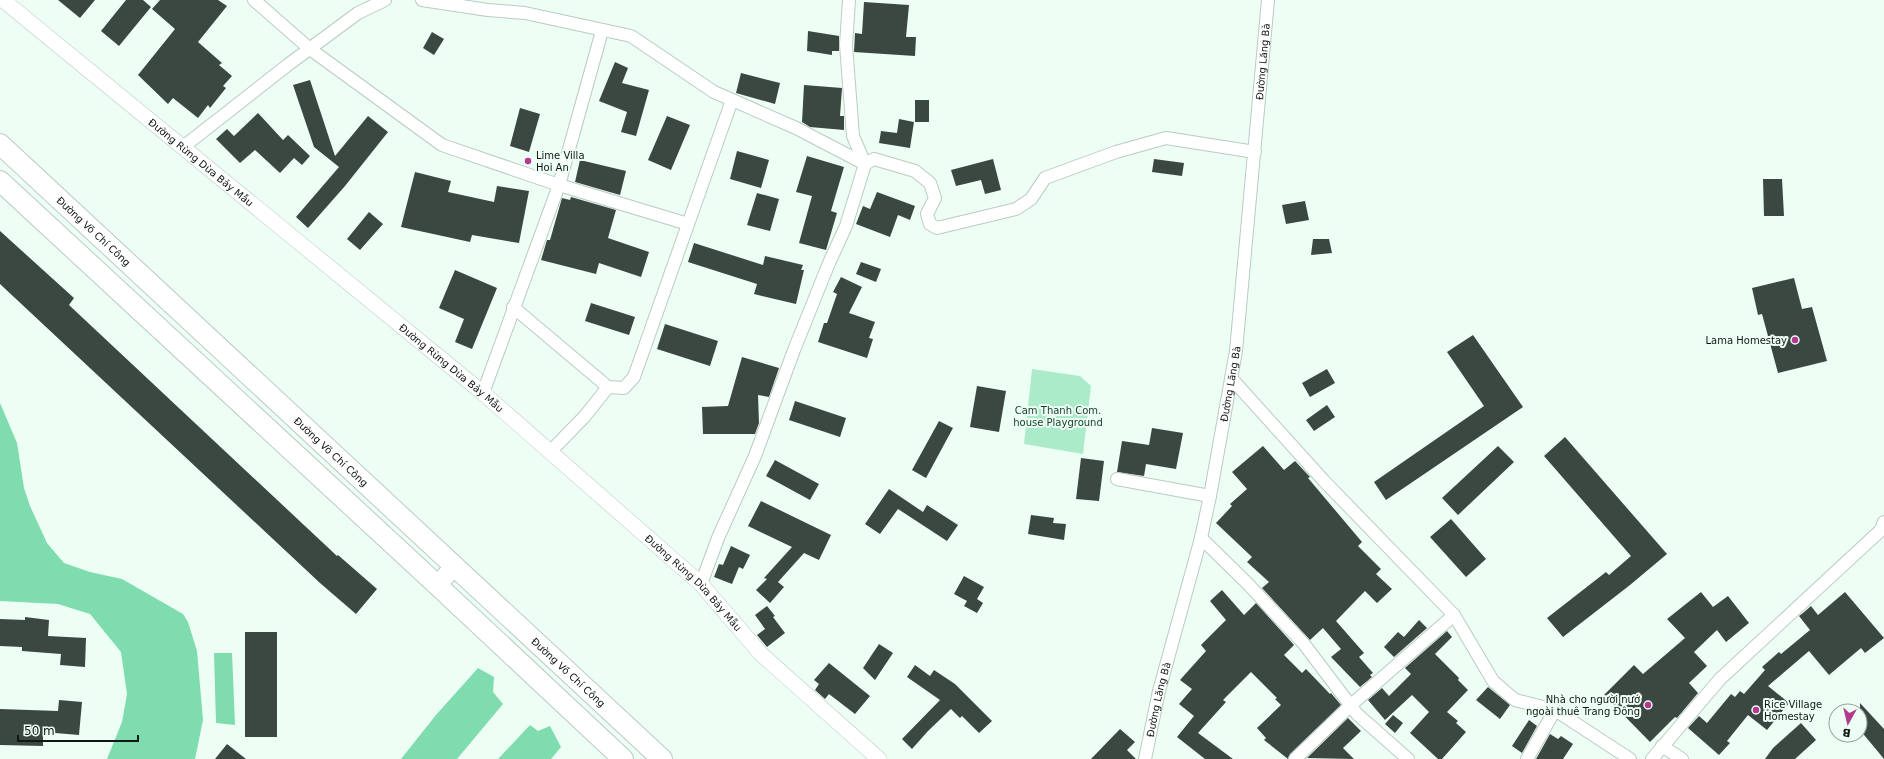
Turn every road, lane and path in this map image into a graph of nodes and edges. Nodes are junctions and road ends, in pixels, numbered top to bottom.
1 (3, 0) edge
2 (254, 0) edge
3 (385, 0) edge
4 (422, 0) edge
5 (849, 0) edge
6 (1268, 0) edge
7 (602, 31) junction
8 (310, 49) junction
9 (732, 100) junction
10 (0, 144) edge
11 (183, 147) junction
12 (1255, 152) junction
13 (865, 164) junction
14 (0, 181) edge
15 (559, 185) junction
16 (688, 224) junction
17 (513, 307) junction
18 (1231, 378) junction
19 (608, 387) junction
20 (483, 393) junction
21 (550, 452) junction
22 (1117, 479) dead end
23 (1210, 496) junction
24 (1884, 522) edge
25 (1200, 538) junction
26 (455, 566) junction
27 (437, 584) junction
28 (701, 584) junction
29 (1454, 615) junction
30 (1351, 705) junction
31 (1555, 710) junction
32 (1662, 746) junction
33 (623, 759) edge
34 (662, 759) edge
35 (879, 759) edge
36 (1145, 759) edge
37 (1295, 759) edge
38 (1408, 759) edge
39 (1527, 759) edge
40 (1630, 759) edge
41 (1652, 759) edge
42 (1682, 759) edge

1 - 11 street, Đường Rừng Dừa Bảy Mẫu
2 - 8 street
3 - 8 street
4 - 7 street
5 - 13 street
6 - 12 street, Đường Lăng Bà
7 - 9 street
7 - 15 street
8 - 11 street
8 - 15 street
9 - 13 street
9 - 16 street
10 - 26 main road, Đường Võ Chí Công
11 - 20 street, Đường Rừng Dừa Bảy Mẫu
12 - 13 street
12 - 18 street, Đường Lăng Bà
13 - 28 street
14 - 27 main road
15 - 16 street
15 - 17 street
16 - 19 street
17 - 19 street
17 - 20 street
18 - 23 street, Đường Lăng Bà
18 - 29 street
19 - 21 street
20 - 21 street, Đường Rừng Dừa Bảy Mẫu
21 - 28 street, Đường Rừng Dừa Bảy Mẫu
22 - 23 street
23 - 25 street, Đường Lăng Bà
24 - 32 street
25 - 30 street
25 - 36 street, Đường Lăng Bà
26 - 27 main road
26 - 34 main road, Đường Võ Chí Công
27 - 33 main road
28 - 35 street, Đường Rừng Dừa Bảy Mẫu
29 - 30 street
29 - 31 street
30 - 37 street
30 - 38 street
31 - 39 street
31 - 40 street
32 - 41 street
32 - 42 street

